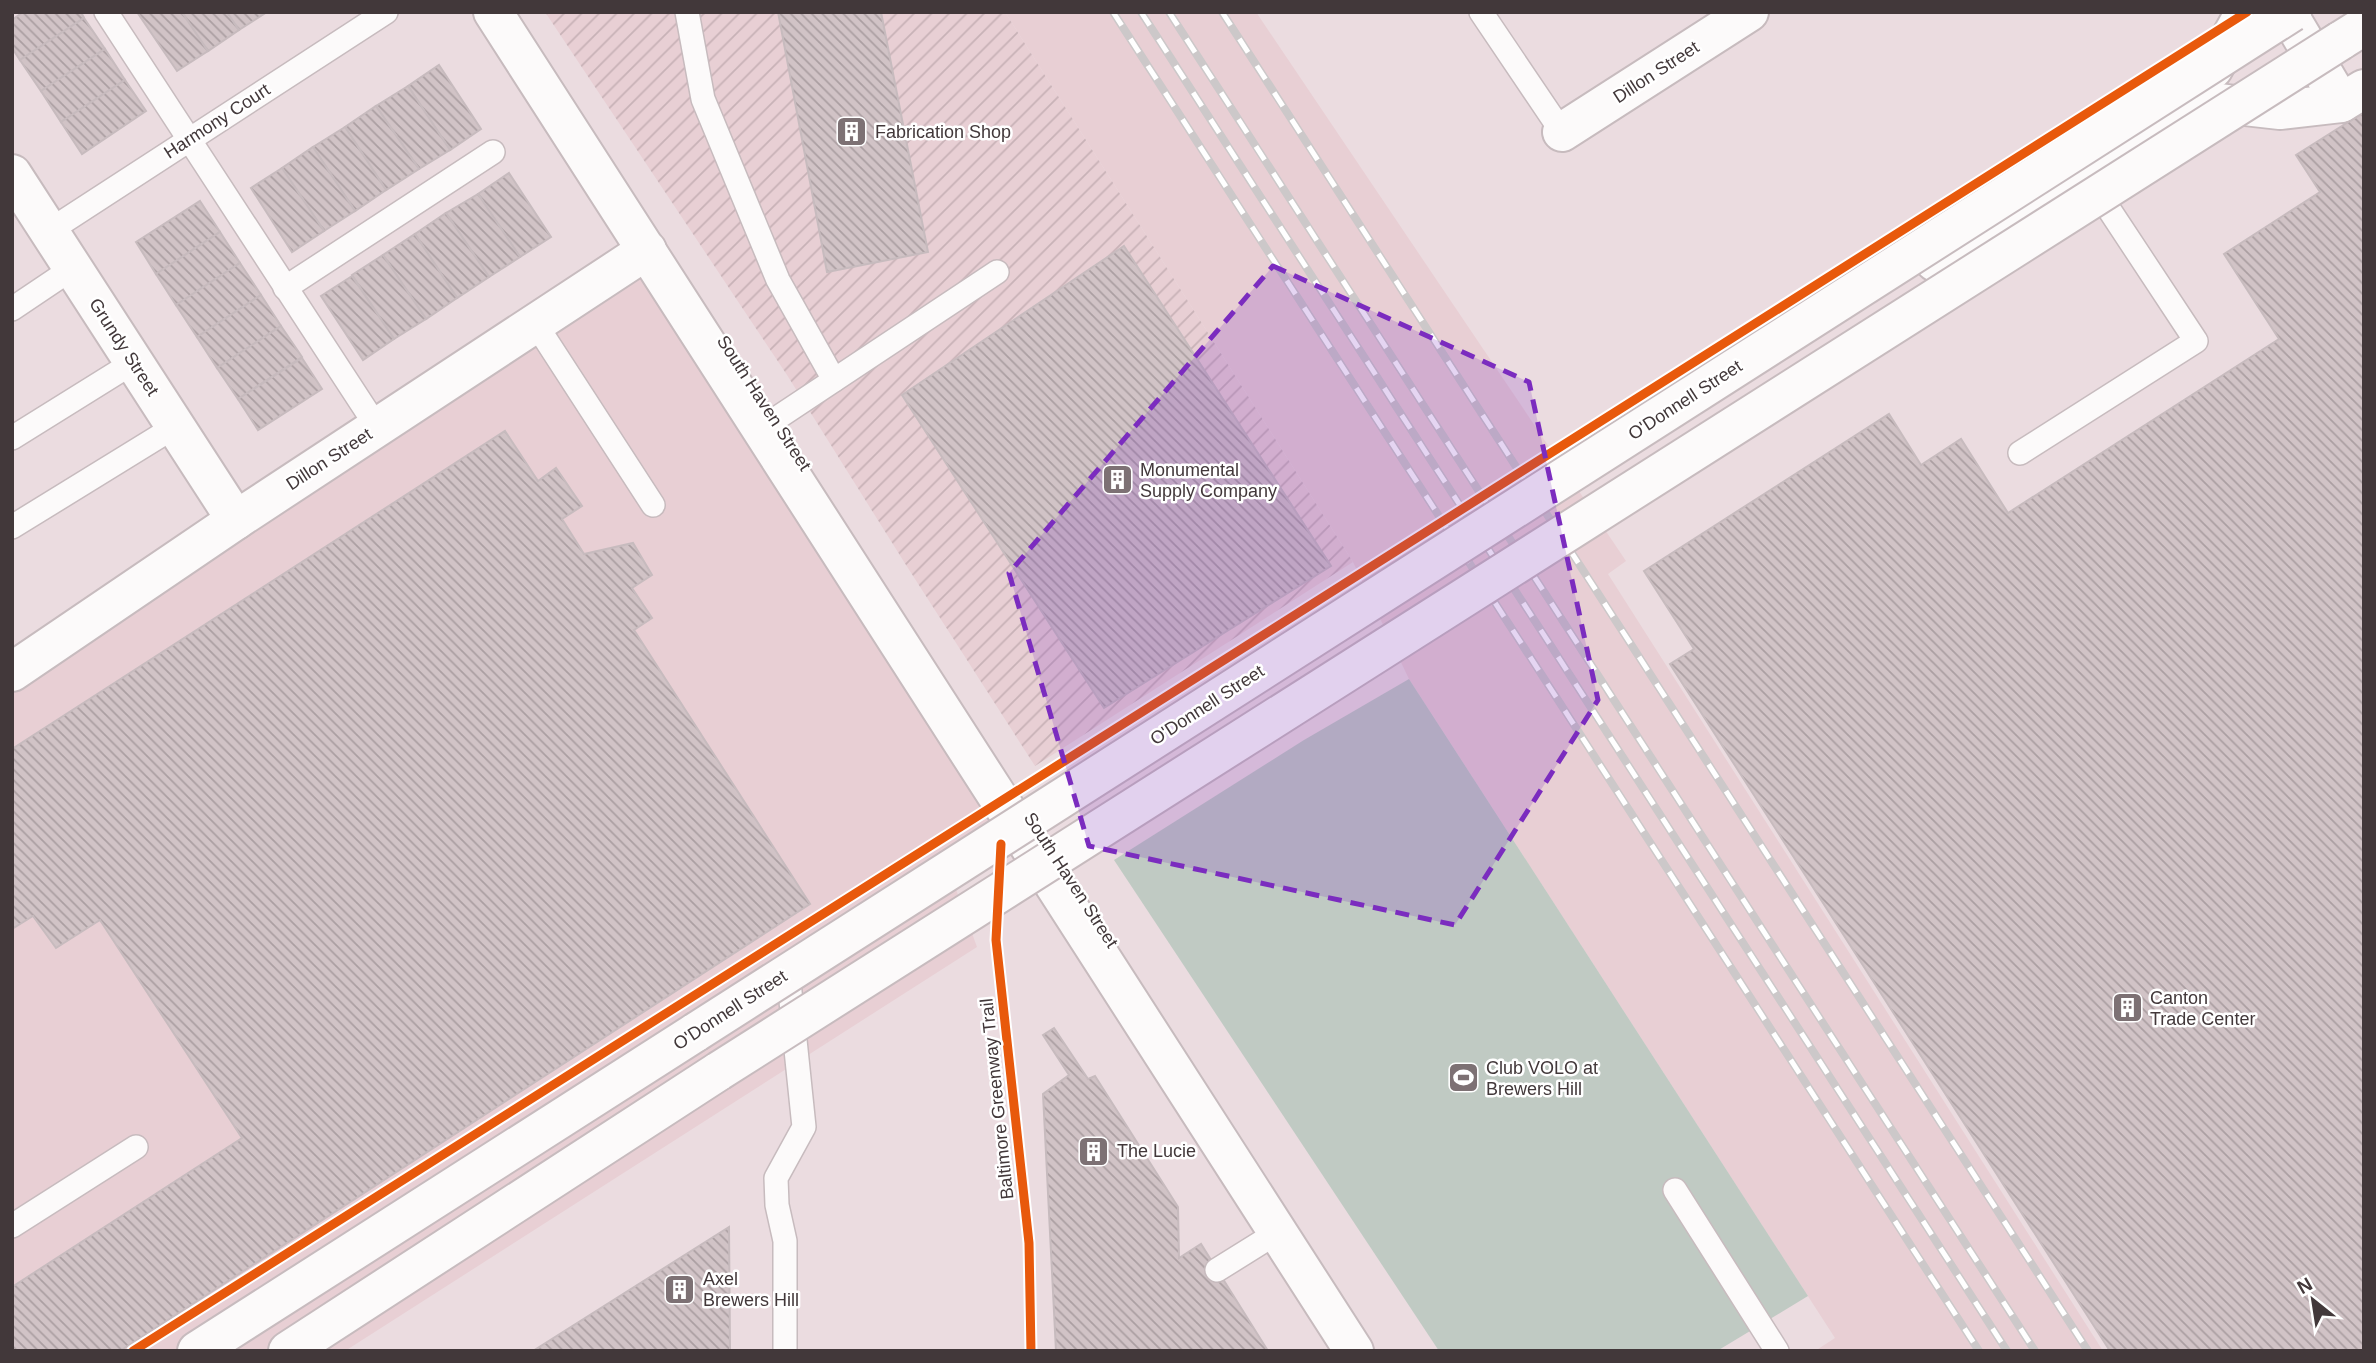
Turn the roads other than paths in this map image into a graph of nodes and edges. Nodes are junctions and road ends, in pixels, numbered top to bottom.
1 (106, 12) edge
2 (386, 12) edge
3 (493, 12) edge
4 (687, 12) edge
5 (1480, 12) edge
6 (1749, 12) edge
7 (2245, 12) edge
8 (2290, 12) edge
9 (2352, 34) edge
10 (2352, 96) edge
11 (2170, 118) junction
12 (1562, 132) joint
13 (188, 139) junction
14 (493, 152) dead end
15 (2083, 171) junction
16 (12, 174) edge
17 (49, 231) junction
18 (648, 250) junction
19 (74, 268) junction
20 (997, 272) dead end
21 (285, 288) junction
22 (12, 309) edge
23 (535, 323) junction
24 (134, 362) junction
25 (834, 380) junction
26 (176, 426) junction
27 (377, 427) junction
28 (761, 428) junction
29 (12, 438) edge
30 (2020, 453) dead end
31 (653, 505) dead end
32 (236, 520) junction
33 (12, 527) edge
34 (12, 672) edge
35 (1021, 832) junction
36 (136, 1147) dead end
37 (1675, 1190) dead end
38 (12, 1226) edge
39 (1278, 1232) junction
40 (1217, 1270) dead end
41 (1769, 1348) edge
42 (197, 1351) edge
43 (288, 1351) edge
44 (785, 1351) edge
45 (1354, 1351) edge

1 - 13 lane
2 - 13 lane, Harmony Court
3 - 18 main road, South Haven Street
4 - 25 lane
5 - 12 lane
6 - 12 main road, Dillon Street
7 - 11 main road, O'Donnell Street
8 - 10 main road
8 - 42 main road, O'Donnell Street, bridge
9 - 43 main road, bridge
10 - 11 main road, O'Donnell Street
11 - 15 main road, O'Donnell Street
13 - 17 lane, Harmony Court
13 - 21 lane
14 - 21 lane
15 - 30 lane
15 - 35 main road, O'Donnell Street
16 - 17 main road, Grundy Street
17 - 19 main road, Grundy Street
18 - 23 main road, Dillon Street
18 - 28 main road, South Haven Street
19 - 22 lane
19 - 24 main road, Grundy Street
20 - 25 lane
21 - 27 lane
23 - 27 main road, Dillon Street
23 - 31 lane
24 - 26 main road, Grundy Street
24 - 29 lane
25 - 28 lane
26 - 32 main road, Grundy Street
26 - 33 lane
27 - 32 main road, Dillon Street
28 - 35 main road, South Haven Street
32 - 34 main road, Dillon Street
35 - 39 main road, South Haven Street
35 - 44 lane
36 - 38 lane
37 - 41 lane
39 - 40 lane
39 - 45 main road, South Haven Street

